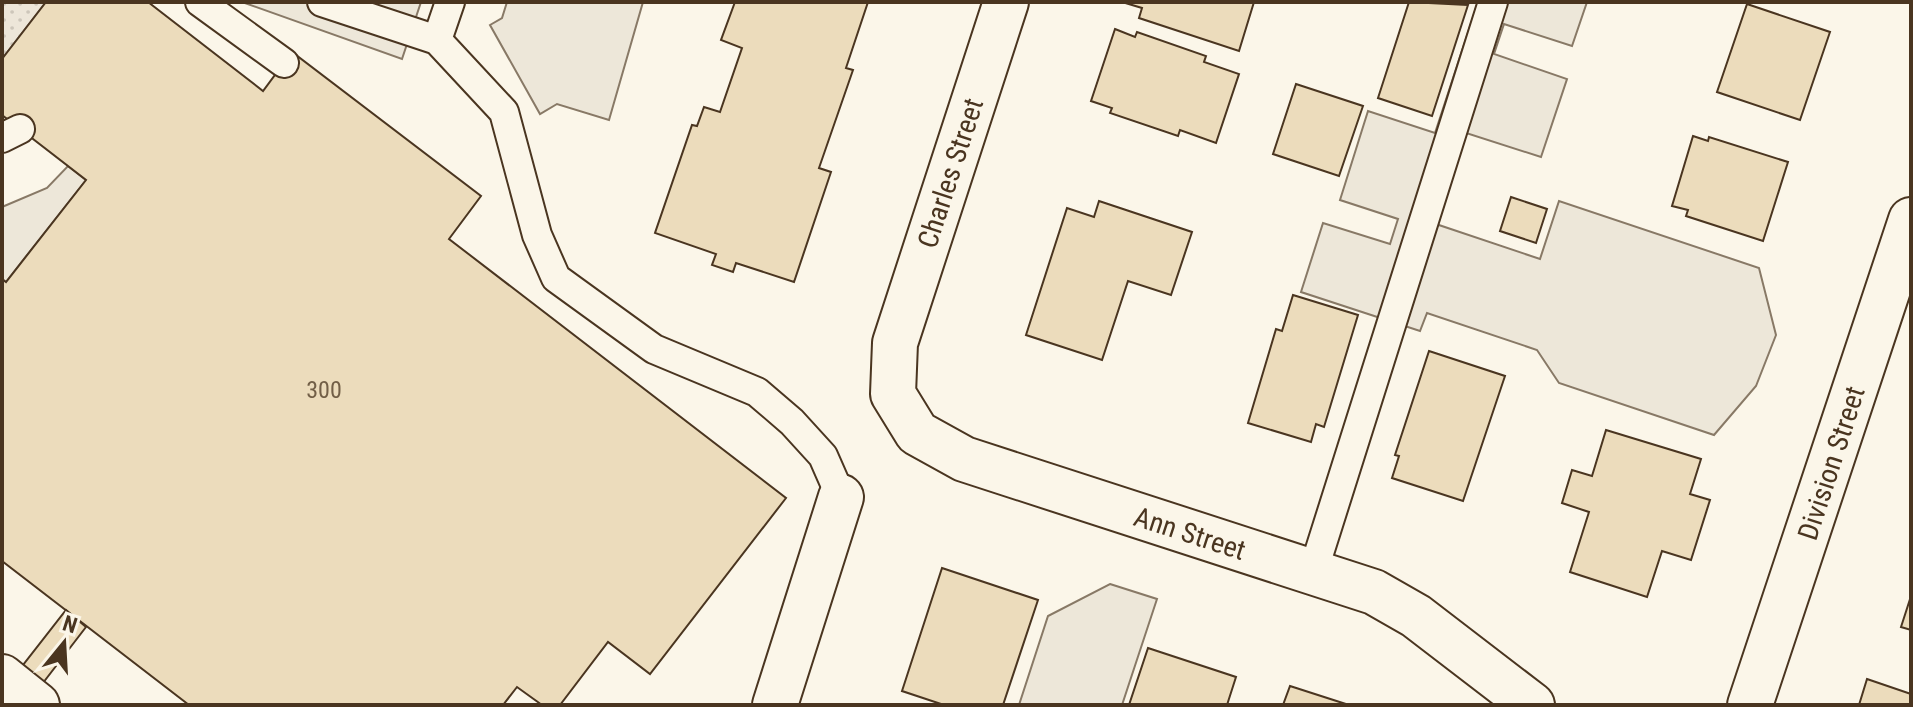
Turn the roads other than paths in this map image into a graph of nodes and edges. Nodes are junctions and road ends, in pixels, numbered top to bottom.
1 (200, 2) edge
2 (322, 2) edge
3 (450, 2) edge
4 (1006, 2) edge
5 (1493, 2) edge
6 (437, 40) junction
7 (284, 63) dead end
8 (1911, 220) edge
9 (895, 343) joint
10 (841, 497) joint
11 (1313, 572) junction
12 (2, 677) edge
13 (37, 705) edge
14 (775, 705) edge
15 (1532, 705) edge
16 (1750, 705) edge

1 - 7 lane
2 - 6 lane
3 - 6 lane
4 - 9 street, Charles Street
5 - 11 lane
6 - 10 lane
8 - 16 street, Division Street
9 - 11 street, Ann Street
10 - 14 street
11 - 15 street, Ann Street
12 - 13 street

